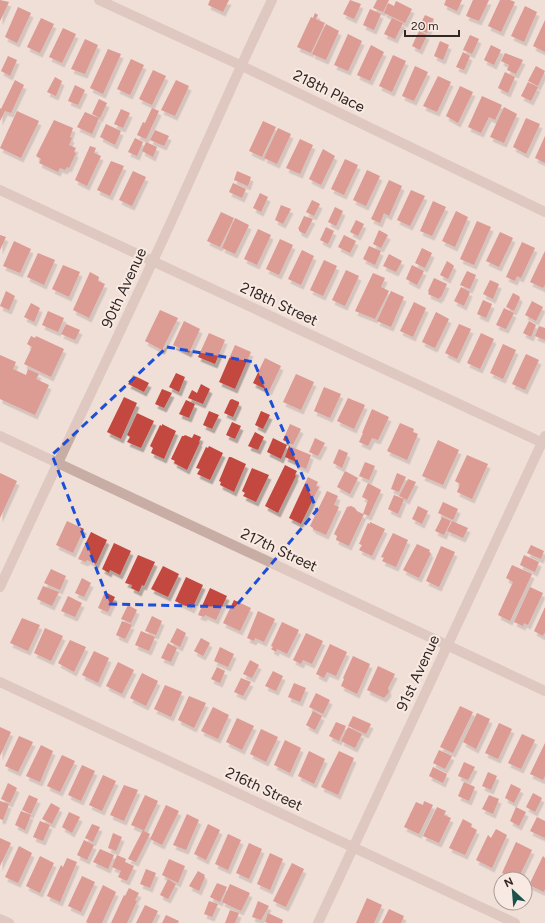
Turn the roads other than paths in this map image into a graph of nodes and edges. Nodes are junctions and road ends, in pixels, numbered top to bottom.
1 (100, 0) edge
2 (272, 0) edge
3 (240, 65) junction
4 (0, 190) edge
5 (545, 212) edge
6 (153, 262) junction
7 (0, 436) edge
8 (544, 441) edge
9 (57, 462) junction
10 (0, 587) edge
11 (447, 645) junction
12 (0, 682) edge
13 (545, 691) edge
14 (353, 848) junction
15 (0, 919) edge
16 (8, 923) edge
17 (318, 923) edge
18 (515, 923) edge

1 - 3 street, 218th Place
2 - 3 street, 90th Avenue
3 - 5 street, 218th Place
3 - 6 street, 90th Avenue
4 - 6 street, 218th Street
6 - 8 street, 218th Street
6 - 9 street, 90th Avenue
7 - 9 street, 217th Street
8 - 11 street, 91st Avenue
9 - 10 street, 90th Avenue
9 - 11 street, 217th Street
11 - 13 street, 217th Street
11 - 14 street, 91st Avenue
12 - 14 street, 216th Street
14 - 17 street, 91st Avenue
14 - 18 street, 216th Street
15 - 16 street

